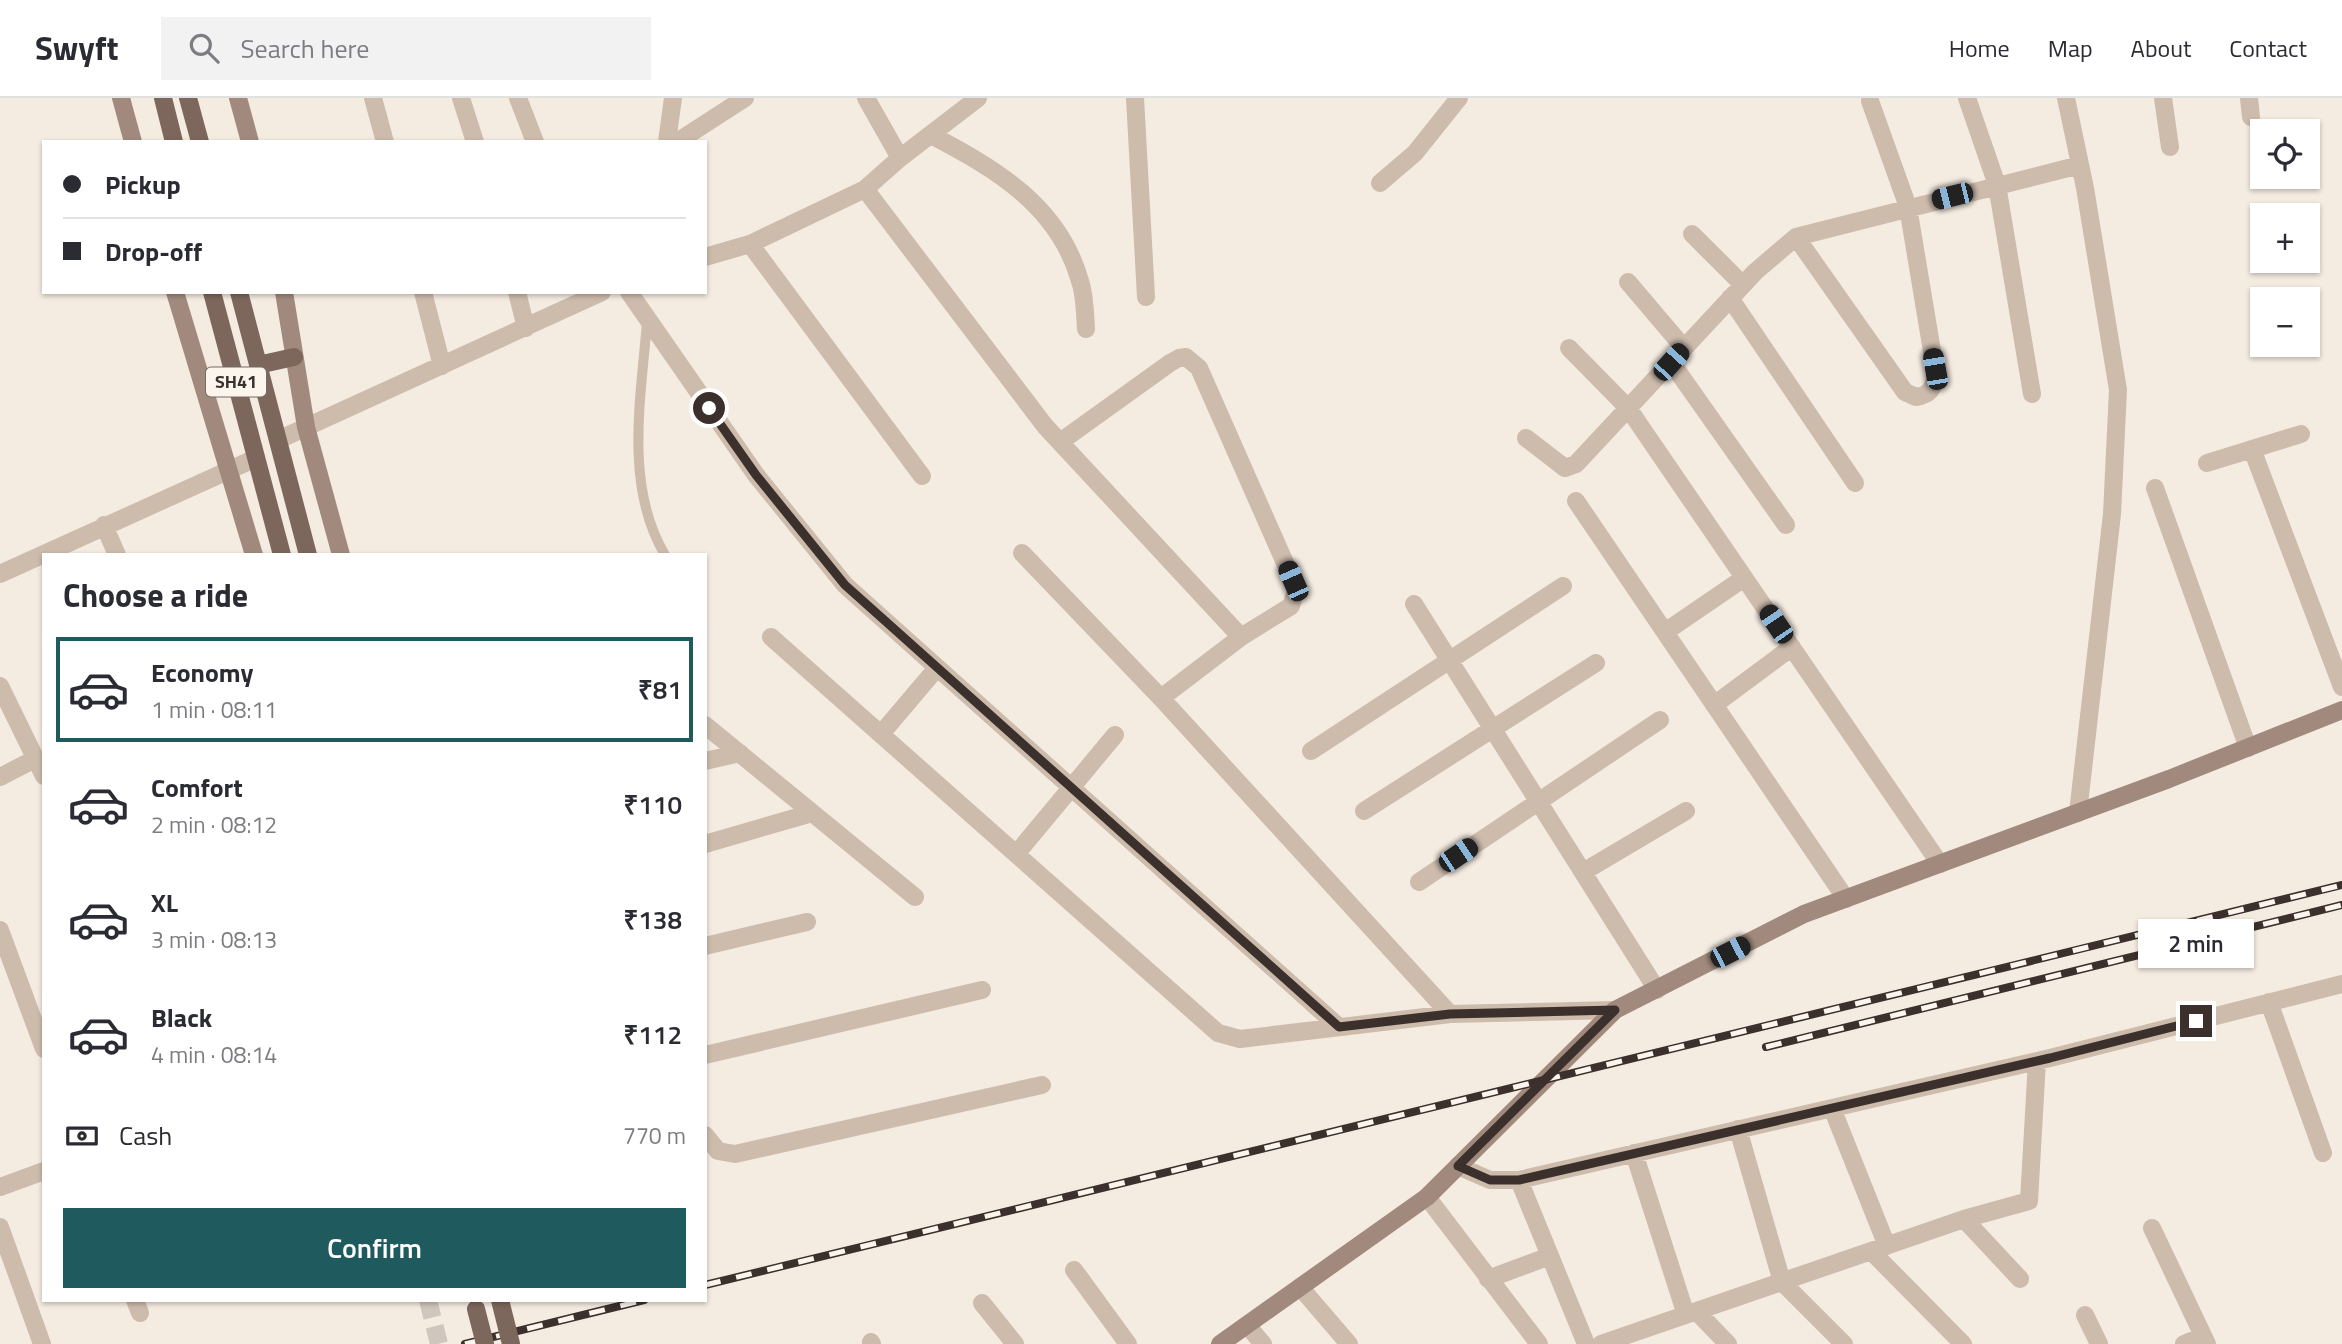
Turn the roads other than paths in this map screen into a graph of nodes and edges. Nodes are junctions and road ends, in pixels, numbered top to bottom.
1 (121, 98) edge
2 (163, 98) edge
3 (188, 98) edge
4 (238, 98) edge
5 (373, 98) edge
6 (461, 98) edge
7 (518, 98) edge
8 (673, 98) edge
9 (745, 98) edge
10 (866, 98) edge
11 (978, 98) edge
12 (1135, 98) edge
13 (1459, 98) edge
14 (1967, 98) edge
15 (2066, 98) edge
16 (2163, 98) edge
17 (2249, 98) edge
18 (1870, 101) dead end
19 (954, 107) edge
20 (2251, 117) dead end
21 (931, 135) junction
22 (132, 140) edge
23 (174, 140) edge
24 (199, 140) edge
25 (249, 140) edge
26 (384, 140) edge
27 (474, 140) edge
28 (534, 140) edge
29 (667, 140) edge
30 (680, 140) edge
31 (2170, 147) dead end
32 (900, 158) junction
33 (2080, 165) junction
34 (1380, 183) dead end
35 (1997, 185) junction
36 (865, 189) junction
37 (1908, 206) junction
38 (1692, 234) dead end
39 (1796, 237) junction
40 (750, 244) junction
41 (707, 256) edge
42 (1628, 282) dead end
43 (1743, 285) junction
44 (176, 294) edge
45 (213, 294) edge
46 (240, 294) edge
47 (284, 294) edge
48 (424, 294) edge
49 (518, 294) edge
50 (598, 294) edge
51 (630, 294) edge
52 (1146, 297) dead end
53 (1730, 298) junction
54 (647, 318) junction
55 (526, 328) junction
56 (1086, 329) dead end
57 (1569, 348) dead end
58 (1684, 348) junction
59 (294, 356) junction
60 (1671, 362) junction
61 (258, 365) junction
62 (442, 366) junction
63 (2032, 394) dead end
64 (1628, 408) junction
65 (306, 427) junction
66 (2301, 434) dead end
67 (1525, 438) dead end
68 (278, 440) junction
69 (1060, 442) junction
70 (2252, 449) junction
71 (2207, 463) dead end
72 (258, 465) junction
73 (228, 470) junction
74 (922, 477) dead end
75 (1855, 483) dead end
76 (2155, 488) dead end
77 (1576, 501) dead end
78 (104, 526) junction
79 (1786, 526) dead end
80 (46, 553) edge
81 (116, 553) edge
82 (253, 553) edge
83 (281, 553) edge
84 (307, 553) edge
85 (340, 553) edge
86 (664, 553) edge
87 (1022, 553) dead end
88 (42, 555) edge
89 (0, 574) edge
90 (1744, 578) junction
91 (1563, 586) dead end
92 (1414, 604) dead end
93 (1665, 632) junction
94 (771, 637) dead end
95 (1241, 637) junction
96 (1791, 647) junction
97 (1451, 662) junction
98 (1596, 663) dead end
99 (936, 669) junction
100 (0, 686) edge
101 (2342, 687) edge
102 (1161, 698) junction
103 (1714, 705) junction
104 (2342, 710) edge
105 (1660, 720) dead end
106 (707, 727) edge
107 (1494, 731) junction
108 (881, 734) junction
109 (1115, 735) dead end
110 (2248, 748) junction
111 (1311, 751) dead end
112 (740, 753) junction
113 (35, 759) junction
114 (707, 761) edge
115 (42, 772) edge
116 (0, 777) edge
117 (1070, 787) junction
118 (1538, 800) junction
119 (1364, 811) dead end
120 (1686, 811) dead end
121 (812, 813) junction
122 (2078, 813) junction
123 (707, 843) edge
124 (1017, 853) junction
125 (1940, 864) junction
126 (1583, 872) junction
127 (1419, 882) dead end
128 (915, 897) dead end
129 (1846, 899) junction
130 (807, 922) dead end
131 (0, 930) edge
132 (707, 946) edge
133 (2342, 984) edge
134 (982, 990) dead end
135 (1657, 990) junction
136 (2269, 1002) junction
137 (1615, 1010) junction
138 (1450, 1014) junction
139 (1339, 1027) junction
140 (42, 1044) edge
141 (707, 1055) edge
142 (2037, 1061) junction
143 (1042, 1085) dead end
144 (1832, 1108) junction
145 (1738, 1129) junction
146 (707, 1137) edge
147 (1634, 1153) junction
148 (2323, 1153) dead end
149 (1458, 1166) junction
150 (42, 1172) edge
151 (1519, 1180) junction
152 (0, 1187) edge
153 (1427, 1197) junction
154 (1964, 1219) junction
155 (0, 1227) edge
156 (2152, 1228) dead end
157 (1879, 1249) junction
158 (1550, 1256) junction
159 (1074, 1270) dead end
160 (1488, 1279) junction
161 (2020, 1279) dead end
162 (1782, 1282) junction
163 (1300, 1287) junction
164 (474, 1302) edge
165 (500, 1302) edge
166 (982, 1303) dead end
167 (1691, 1313) junction
168 (2085, 1315) dead end
169 (1247, 1325) junction
170 (2205, 1340) edge
171 (1534, 1343) edge
172 (42, 1344) edge
173 (485, 1344) edge
174 (511, 1344) edge
175 (1015, 1344) edge
176 (1128, 1344) edge
177 (1220, 1344) edge
178 (1263, 1344) edge
179 (1349, 1344) edge
180 (1586, 1344) edge
181 (1601, 1344) edge
182 (1728, 1344) edge
183 (1844, 1344) edge
184 (1963, 1344) edge
185 (2099, 1344) edge
186 (2183, 1344) edge

1 - 22 street
2 - 23 main road
3 - 24 main road
4 - 25 street
5 - 26 street
6 - 27 street
7 - 28 street
8 - 29 street
9 - 30 street
10 - 32 street
11 - 19 street
12 - 52 street
13 - 34 street
14 - 35 street
15 - 33 street
16 - 31 street
17 - 20 street
18 - 37 street
19 - 21 street
21 - 32 street
21 - 56 street
32 - 36 street
33 - 35 street
33 - 122 street
35 - 37 street
35 - 63 street
36 - 40 street
36 - 69 street
37 - 39 street
37 - 39 street
38 - 43 street
39 - 43 street
40 - 41 street
40 - 74 street
42 - 58 street
43 - 53 street
44 - 73 street
45 - 72 main road, SH41
46 - 61 main road, SH41
47 - 59 street
48 - 62 street
49 - 55 street
50 - 55 street
51 - 54 street
53 - 58 street
53 - 75 street
54 - 86 lane
54 - 99 street
55 - 62 street
57 - 64 street
58 - 60 street
59 - 61 main road
59 - 65 street
60 - 64 street
60 - 79 street
61 - 68 main road, SH41
62 - 65 street
64 - 67 street
64 - 90 street
65 - 68 street
65 - 85 street
66 - 70 street
68 - 84 main road, SH41
69 - 95 street
69 - 95 street
70 - 71 street
70 - 101 street
72 - 73 street
72 - 83 main road, SH41
73 - 78 street
73 - 82 street
76 - 110 street
77 - 93 street
78 - 80 street
78 - 81 street
87 - 102 street
88 - 89 street
90 - 93 street
90 - 96 street
91 - 97 street
92 - 97 street
93 - 103 street
94 - 108 street
95 - 102 street
96 - 103 street
96 - 125 street
97 - 107 street
97 - 111 street
98 - 107 street
99 - 108 street
99 - 117 street
100 - 113 street
102 - 138 street
103 - 129 street
104 - 110 street
105 - 118 street
106 - 112 street
107 - 118 street
107 - 119 street
108 - 124 street
109 - 117 street
110 - 122 street
112 - 114 street
112 - 121 street
113 - 115 street
113 - 116 street
117 - 124 street
117 - 139 street
118 - 126 street
118 - 127 street
120 - 126 street
121 - 123 street
121 - 128 street
122 - 125 street
124 - 139 street
125 - 129 street
126 - 135 street
129 - 135 street
130 - 132 street
131 - 140 street
133 - 136 street
134 - 141 street
135 - 137 street
136 - 142 street
136 - 148 street
137 - 138 street
137 - 149 street
138 - 139 street
142 - 144 street
142 - 154 street
143 - 146 street
144 - 145 street
144 - 157 street
145 - 147 street
145 - 162 street
147 - 151 street
147 - 167 street
149 - 151 street
149 - 153 street
150 - 152 street
151 - 158 street
153 - 160 street
153 - 163 street
154 - 157 street
154 - 161 street
155 - 172 street
156 - 170 street
157 - 162 street
157 - 184 street
158 - 160 street
158 - 180 street
159 - 176 street
160 - 171 street
162 - 167 street
162 - 183 street
163 - 169 street
163 - 179 street
164 - 173 main road, bridge
165 - 174 main road, bridge
166 - 175 street
167 - 181 street
167 - 182 street
168 - 185 street
169 - 177 street
169 - 178 street
170 - 186 street

